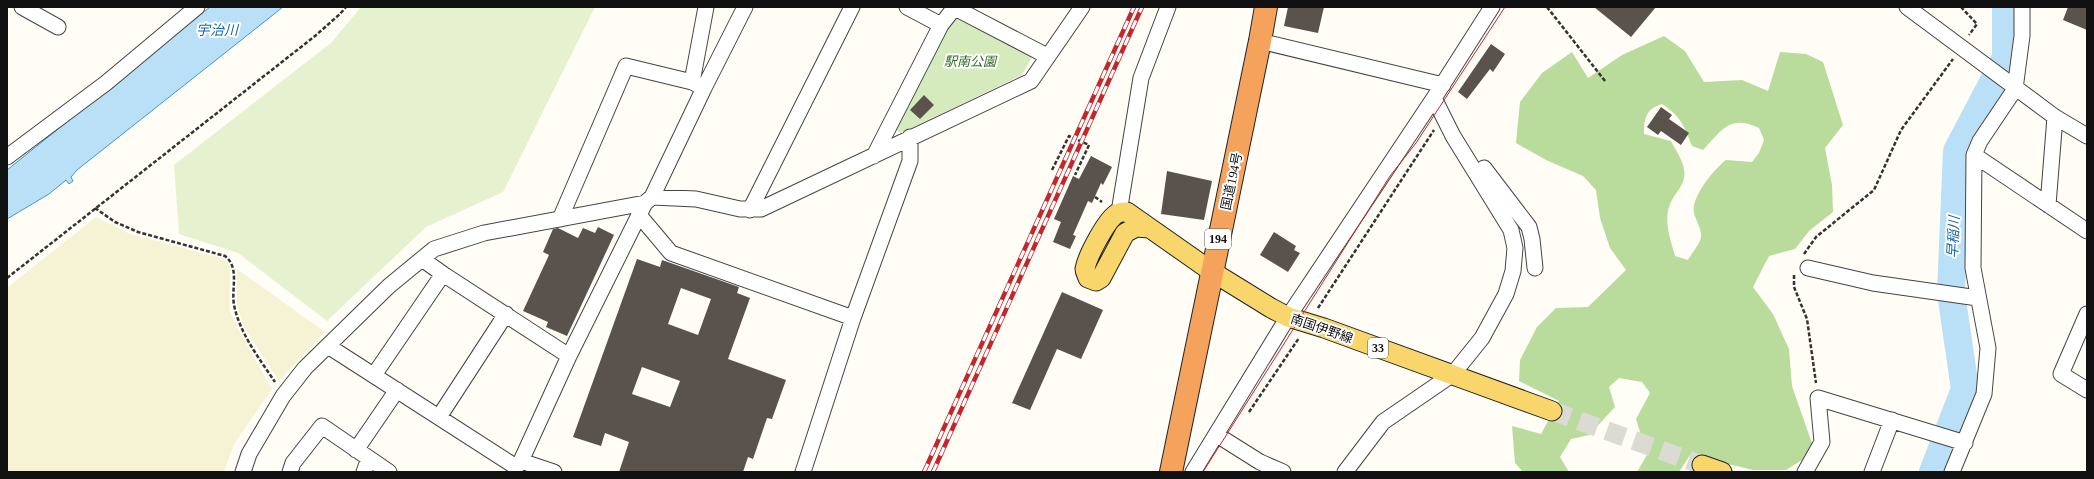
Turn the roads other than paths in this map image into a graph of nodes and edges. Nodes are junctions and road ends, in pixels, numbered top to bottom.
1 (22, 7) edge
2 (197, 7) edge
3 (706, 7) edge
4 (745, 7) edge
5 (852, 7) edge
6 (907, 7) edge
7 (1082, 7) edge
8 (1168, 7) edge
9 (1266, 7) edge
10 (1492, 7) edge
11 (1907, 7) edge
12 (2022, 7) edge
13 (955, 8) edge
14 (941, 25) junction
15 (58, 27) dead end
16 (1260, 41) junction
17 (1047, 56) junction
18 (698, 85) junction
19 (1443, 85) junction
20 (2015, 89) junction
21 (1434, 98) junction
22 (2055, 117) junction
23 (1453, 136) junction
24 (2087, 136) edge
25 (910, 137) junction
26 (1974, 155) junction
27 (874, 156) junction
28 (7, 157) edge
29 (645, 205) junction
30 (2048, 205) junction
31 (750, 210) junction
32 (1119, 212) junction
33 (560, 219) junction
34 (1149, 228) junction
35 (2087, 231) edge
36 (422, 259) junction
37 (1800, 267) road end
38 (1535, 268) dead end
39 (1212, 271) junction
40 (443, 274) junction
41 (1978, 298) junction
42 (506, 314) junction
43 (2087, 314) edge
44 (1288, 317) junction
45 (853, 318) junction
46 (328, 346) junction
47 (569, 356) junction
48 (1453, 374) junction
49 (374, 375) junction
50 (397, 390) junction
51 (2087, 390) edge
52 (1552, 411) tunnel mouth
53 (439, 417) junction
54 (1892, 420) junction
55 (1217, 435) junction
56 (1965, 443) junction
57 (356, 450) junction
58 (366, 465) edge
59 (1702, 465) tunnel mouth
60 (517, 466) edge
61 (242, 472) edge
62 (290, 472) edge
63 (389, 472) edge
64 (554, 472) edge
65 (803, 472) edge
66 (1171, 472) edge
67 (1193, 472) edge
68 (1283, 472) edge
69 (1345, 472) edge
70 (1722, 472) edge
71 (1805, 472) edge
72 (1872, 472) edge
73 (1952, 472) edge

1 - 15 street
2 - 28 street
3 - 18 street
4 - 18 street
5 - 31 street
6 - 14 street
7 - 17 street
8 - 32 street
9 - 16 highway, 国道194号 / 194
10 - 19 street
11 - 20 street
12 - 20 street
13 - 14 street
13 - 17 street
14 - 27 street
16 - 19 street
16 - 39 highway, 国道194号 / 194
17 - 25 street
18 - 29 street
18 - 33 street
19 - 21 street
20 - 22 street
20 - 26 street
21 - 23 street
21 - 44 street
22 - 24 street
22 - 30 street
23 - 38 street
23 - 48 street
25 - 27 street
25 - 45 street
26 - 30 street
26 - 41 street
27 - 31 street
29 - 31 street
29 - 33 street
29 - 45 street
29 - 47 street
30 - 35 street
32 - 34 main road, 南国伊野線
32 - 34 main road
33 - 36 street
34 - 39 main road, 南国伊野線
36 - 40 street
36 - 46 street
37 - 41 street
39 - 44 main road, 南国伊野線 / 33
39 - 66 highway, 国道194号 / 194
40 - 42 street
40 - 49 street
41 - 56 street
42 - 47 street
42 - 53 street
43 - 51 street
44 - 48 main road, 南国伊野線 / 33
44 - 55 street
45 - 65 street
46 - 49 street
46 - 61 street
47 - 60 street
48 - 52 main road, 南国伊野線 / 33
48 - 69 street
49 - 50 street
50 - 53 street
50 - 57 street
53 - 60 street
54 - 56 street
54 - 71 street
54 - 72 street
55 - 67 street
55 - 68 street
56 - 73 street
57 - 58 street
57 - 62 street
58 - 63 street
59 - 70 main road
60 - 64 street

